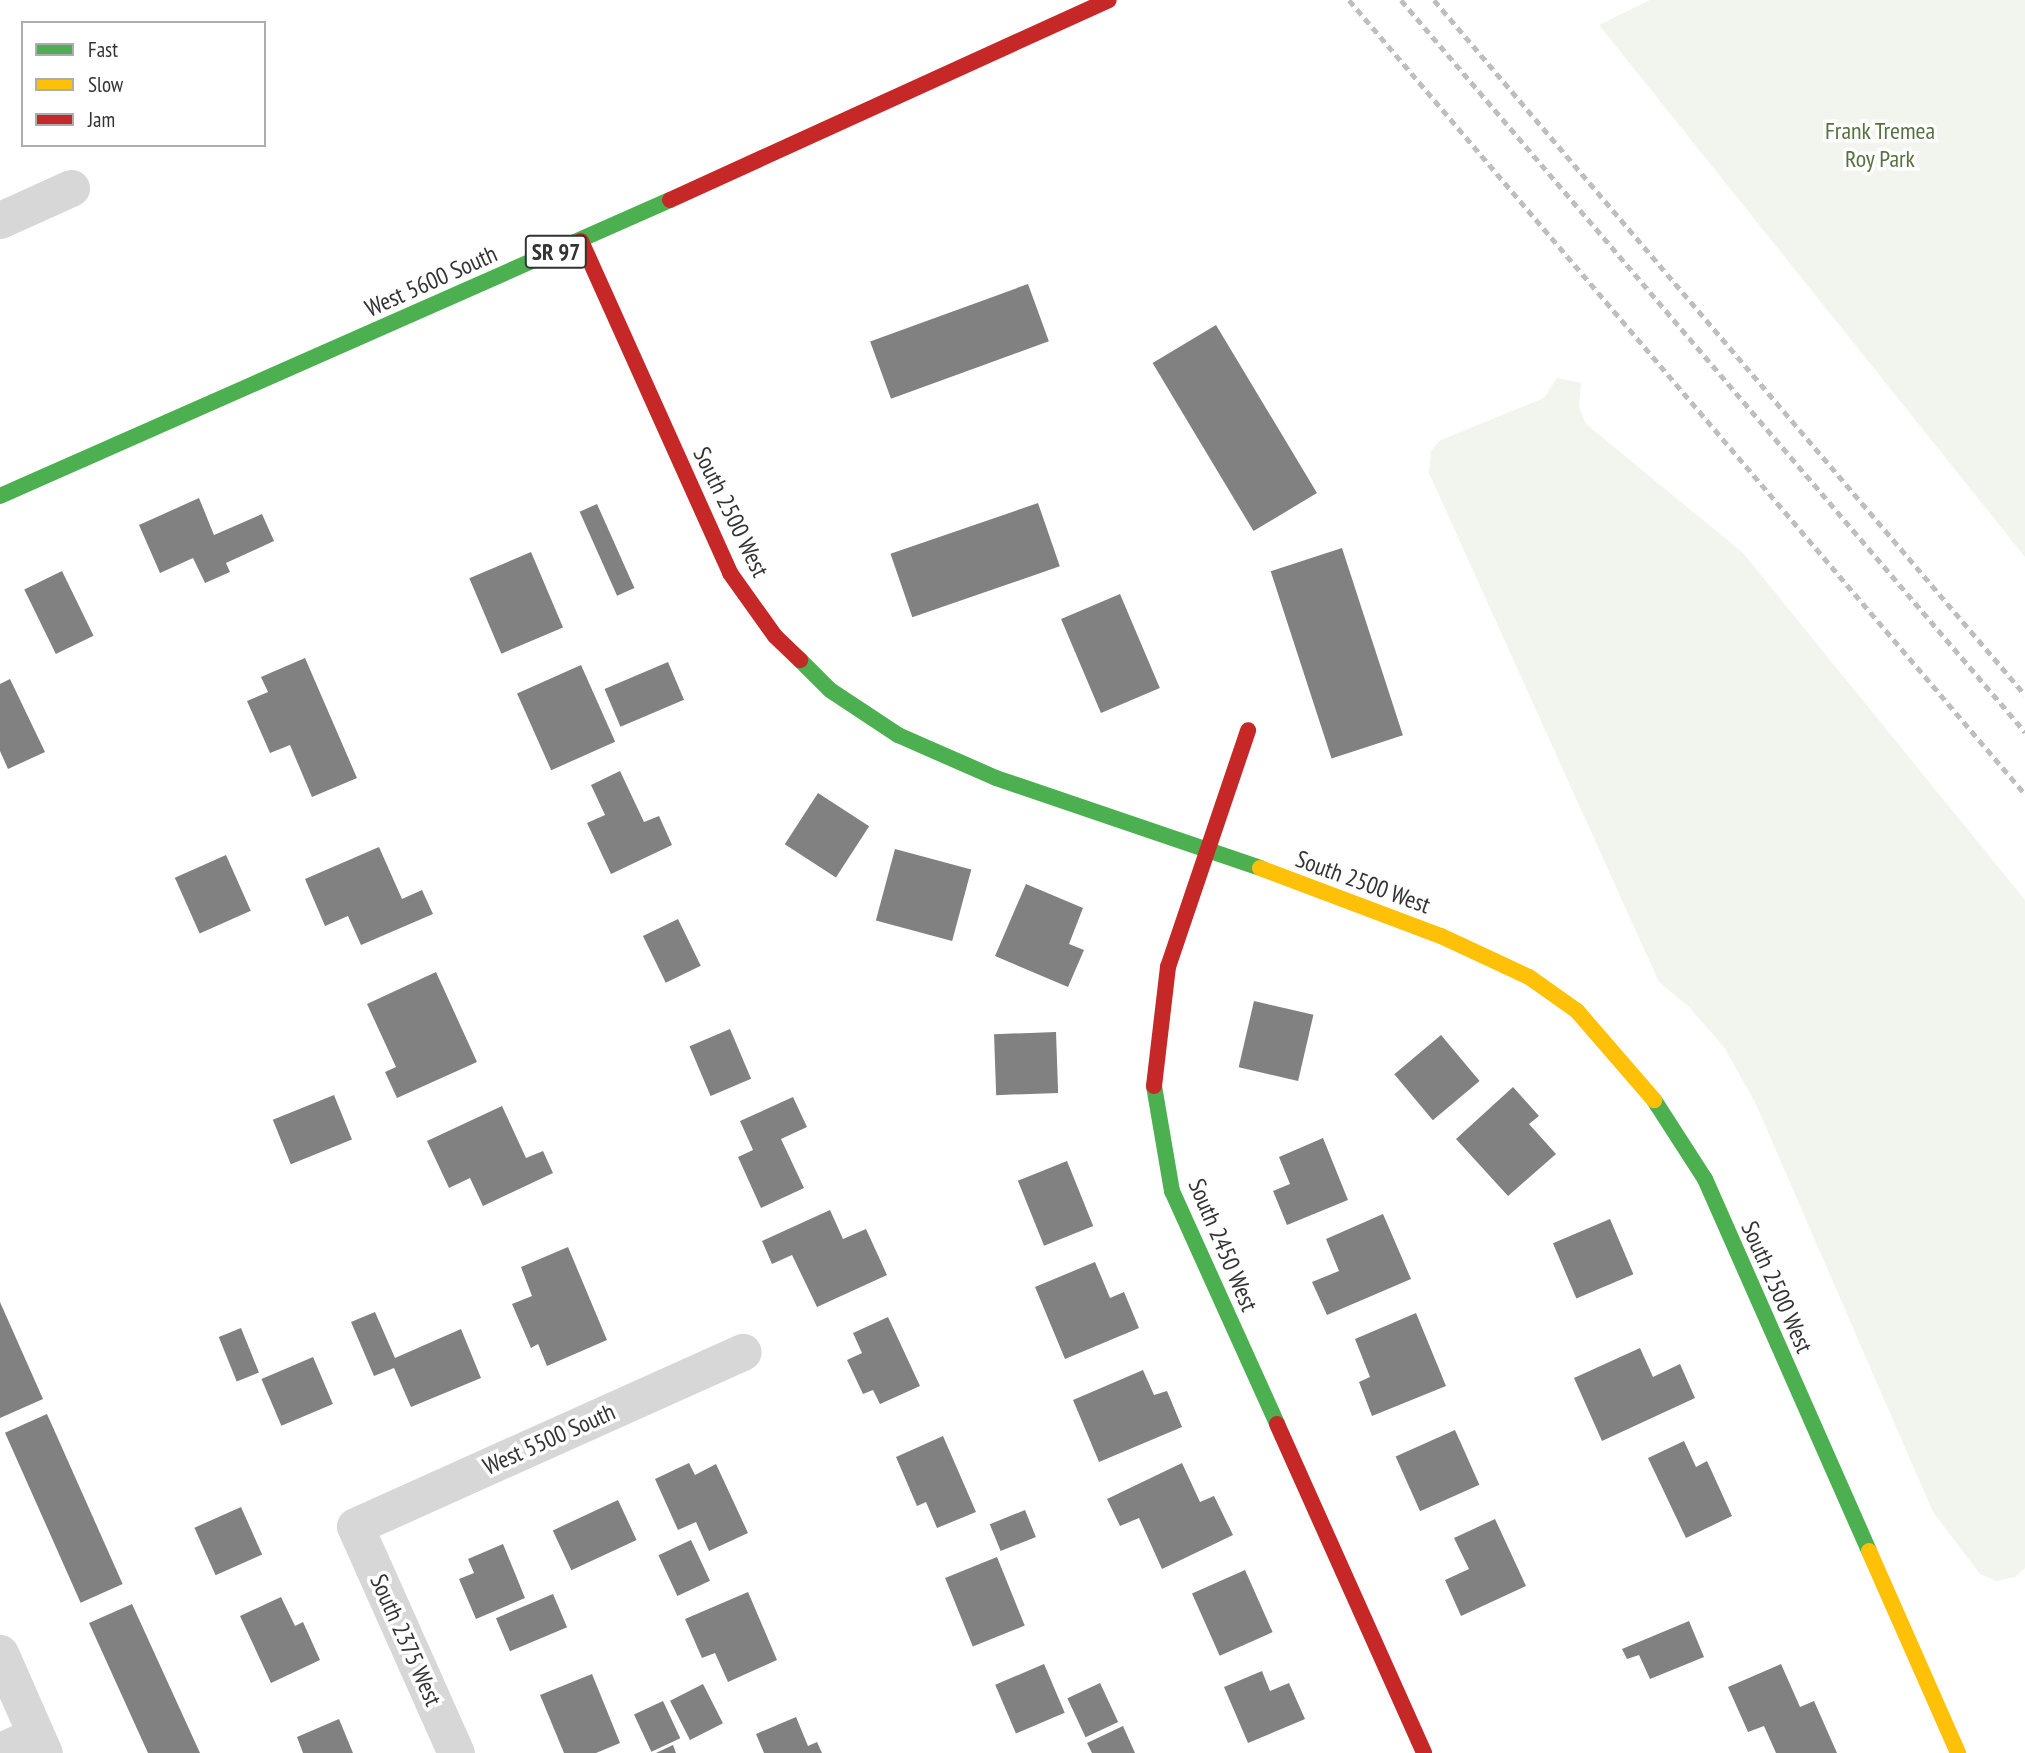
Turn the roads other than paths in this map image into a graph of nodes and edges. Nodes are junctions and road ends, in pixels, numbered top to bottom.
1 (1108, 0) edge
2 (71, 188) dead end
3 (0, 220) edge
4 (581, 241) junction
5 (0, 496) edge
6 (1248, 730) dead end
7 (1208, 849) junction
8 (743, 1352) dead end
9 (355, 1526) joint
10 (0, 1653) edge
11 (40, 1744) edge
12 (0, 1751) edge
13 (456, 1753) edge
14 (1424, 1753) edge
15 (1958, 1753) edge

1 - 4 street, West 5600 South / SR 97
2 - 3 street
4 - 5 street, West 5600 South / SR 97
4 - 7 street, South 2500 West
6 - 7 street, South 2450 West
7 - 14 street, South 2450 West
7 - 15 street, South 2500 West
8 - 9 street, West 5500 South
9 - 13 street, South 2375 West
10 - 11 street
11 - 12 street

